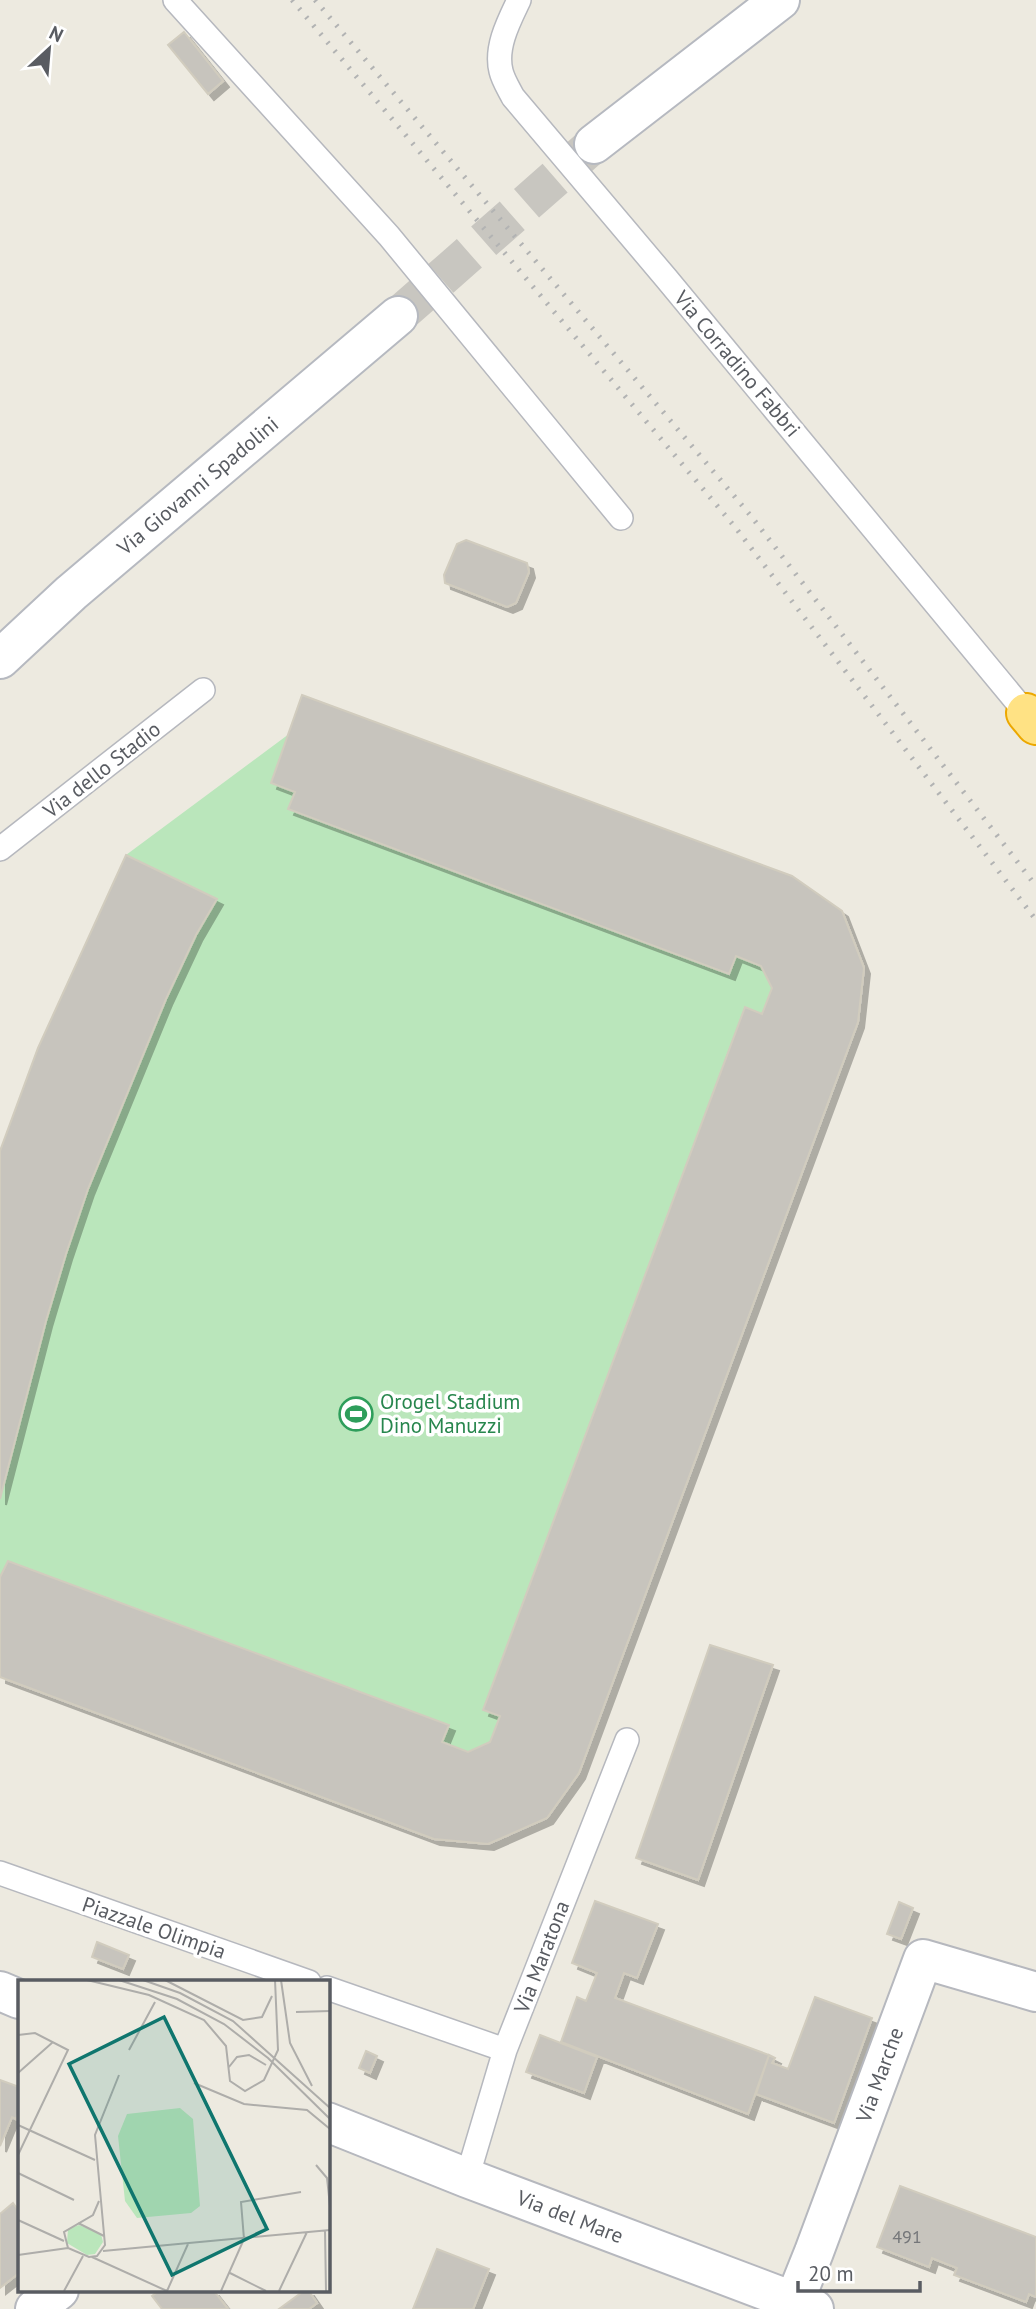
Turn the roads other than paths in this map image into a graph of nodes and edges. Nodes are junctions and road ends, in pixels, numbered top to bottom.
1 (175, 0) edge
2 (519, 0) edge
3 (780, 0) edge
4 (594, 144) tunnel mouth
5 (398, 316) tunnel mouth
6 (621, 518) dead end
7 (0, 659) edge
8 (203, 690) dead end
9 (1031, 719) edge
10 (0, 849) edge
11 (627, 1740) dead end
12 (0, 1873) edge
13 (303, 1980) edge
14 (329, 1989) edge
15 (0, 1991) edge
16 (1036, 1992) edge
17 (18, 1999) edge
18 (505, 2050) junction
19 (329, 2123) edge
20 (467, 2178) junction
21 (57, 2292) edge
22 (798, 2307) edge
23 (36, 2309) edge

1 - 6 lane
2 - 9 lane, Via Corradino Fabbri
3 - 4 street
5 - 7 street, Via Giovanni Spadolini
8 - 10 lane, Via dello Stadio
11 - 18 lane, Via Maratona
12 - 13 lane, Piazzale Olimpia
14 - 18 lane
15 - 17 street
16 - 22 street, Via Marche
18 - 20 lane, Via Maratona
19 - 20 street, Via del Mare
20 - 22 street, Via del Mare
21 - 23 street

